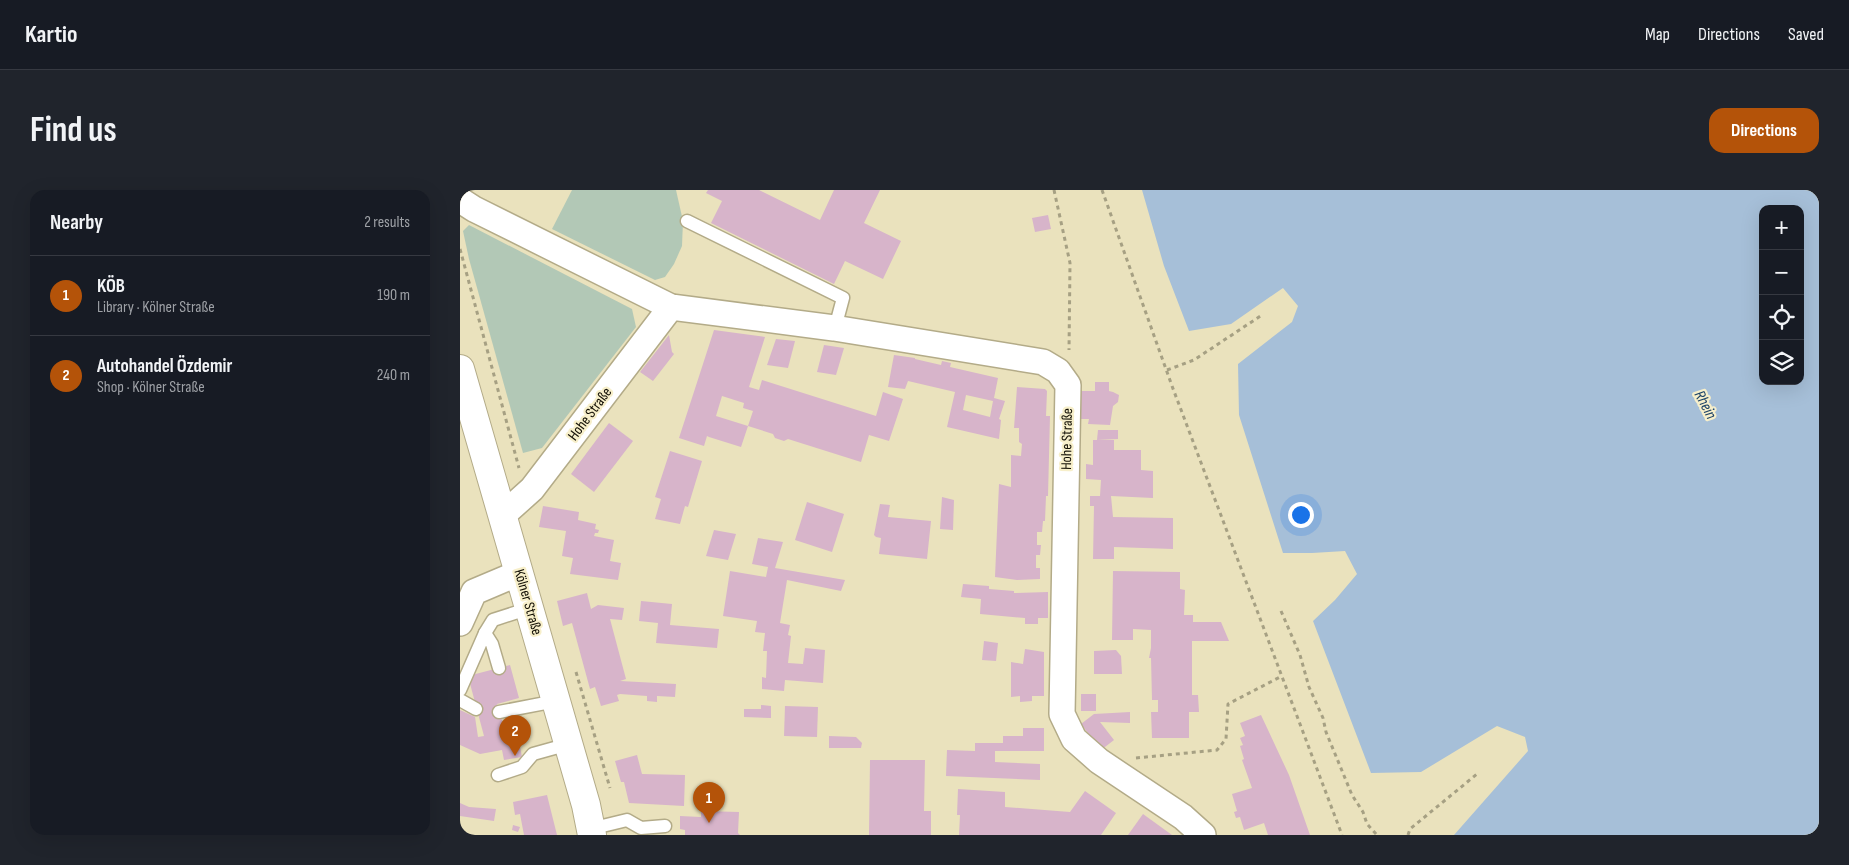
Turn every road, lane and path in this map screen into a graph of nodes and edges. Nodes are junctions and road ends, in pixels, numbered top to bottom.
1 (1054, 190) edge
2 (1102, 190) edge
3 (460, 200) edge
4 (687, 222) dead end
5 (460, 249) edge
6 (671, 307) junction
7 (1262, 315) dead end
8 (835, 328) junction
9 (460, 369) edge
10 (1167, 370) junction
11 (1068, 385) junction
12 (525, 496) junction
13 (503, 516) junction
14 (519, 573) junction
15 (530, 608) junction
16 (1281, 611) dead end
17 (460, 623) edge
18 (485, 633) junction
19 (574, 664) dead end
20 (499, 668) dead end
21 (1282, 676) junction
22 (460, 690) edge
23 (460, 700) edge
24 (556, 701) junction
25 (506, 707) dead end
26 (476, 709) dead end
27 (569, 744) junction
28 (1099, 761) junction
29 (1477, 774) dead end
30 (498, 775) dead end
31 (618, 822) junction
32 (665, 826) dead end
33 (591, 832) edge
34 (1203, 835) edge
35 (1342, 835) edge
36 (1377, 835) edge
37 (1408, 835) edge

1 - 11 path
2 - 10 path
3 - 6 street
4 - 8 lane
5 - 12 path
6 - 8 street
6 - 12 street, Hohe Straße
7 - 10 path
8 - 11 street
9 - 13 main road, Kölner Straße
10 - 21 path
11 - 28 street, Hohe Straße
12 - 13 street, Hohe Straße
13 - 14 main road, Kölner Straße
14 - 15 main road, Kölner Straße
14 - 17 street
15 - 18 lane
15 - 24 main road, Kölner Straße
16 - 36 path
18 - 20 lane
18 - 22 lane
19 - 31 path
21 - 28 path
21 - 35 path
23 - 26 lane
24 - 25 lane
24 - 27 main road, Kölner Straße
27 - 30 lane
27 - 33 main road, Kölner Straße
28 - 34 street, Hohe Straße
29 - 37 path
31 - 32 lane
31 - 33 lane

